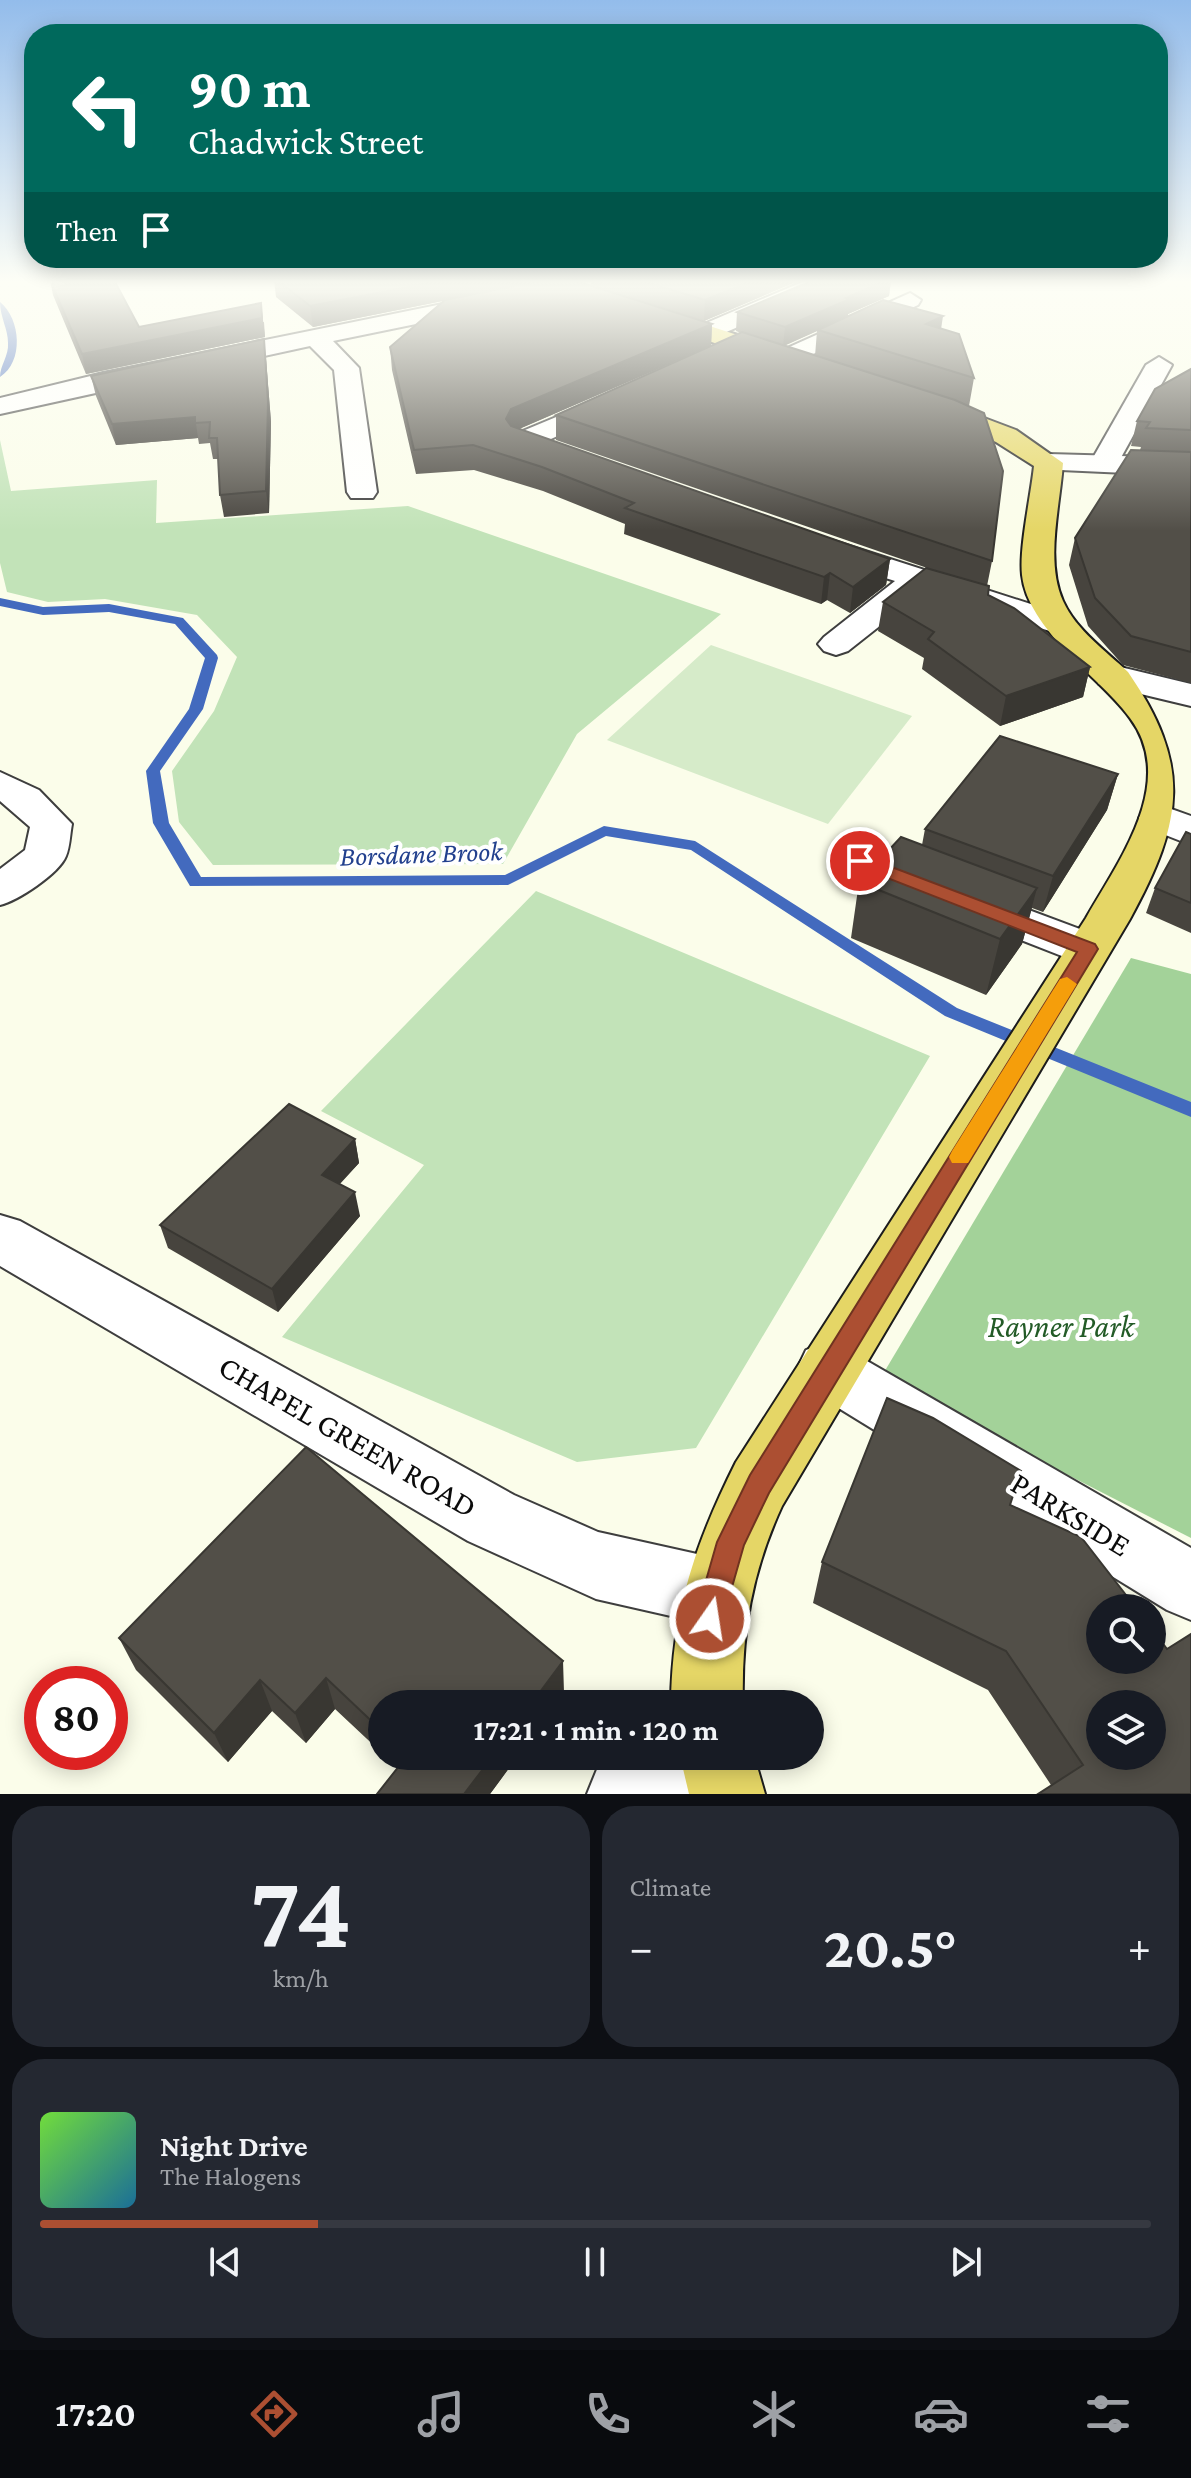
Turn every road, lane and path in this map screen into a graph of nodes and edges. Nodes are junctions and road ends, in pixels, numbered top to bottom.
1 (189, 364) edge
2 (342, 364) edge
3 (802, 364) edge
4 (1159, 365) dead end
5 (815, 368) edge
6 (639, 389) edge
7 (903, 397) edge
8 (0, 406) edge
9 (567, 457) edge
10 (1049, 463) junction
11 (1104, 463) junction
12 (1191, 467) edge
13 (362, 492) dead end
14 (800, 539) edge
15 (916, 581) junction
16 (1059, 624) junction
17 (836, 644) dead end
18 (1112, 676) junction
19 (1191, 695) edge
20 (0, 784) edge
21 (1175, 825) edge
22 (860, 861) dead end
23 (0, 891) edge
24 (1088, 949) junction
25 (0, 1238) edge
26 (827, 1369) junction
27 (1191, 1586) edge
28 (715, 1592) junction
29 (710, 1690) edge
30 (676, 1770) edge
31 (625, 1794) edge

1 - 8 street
2 - 13 street
3 - 5 highway
4 - 11 street
6 - 9 street
7 - 10 highway
10 - 11 street
10 - 16 highway
11 - 12 street
14 - 15 street
15 - 16 street
15 - 17 street
16 - 18 highway
18 - 19 street
18 - 21 highway
20 - 23 street
21 - 24 highway
22 - 24 street
24 - 26 highway
25 - 28 street, CHAPEL GREEN ROAD
26 - 27 street, PARKSIDE
26 - 28 highway
28 - 29 highway
30 - 31 street

